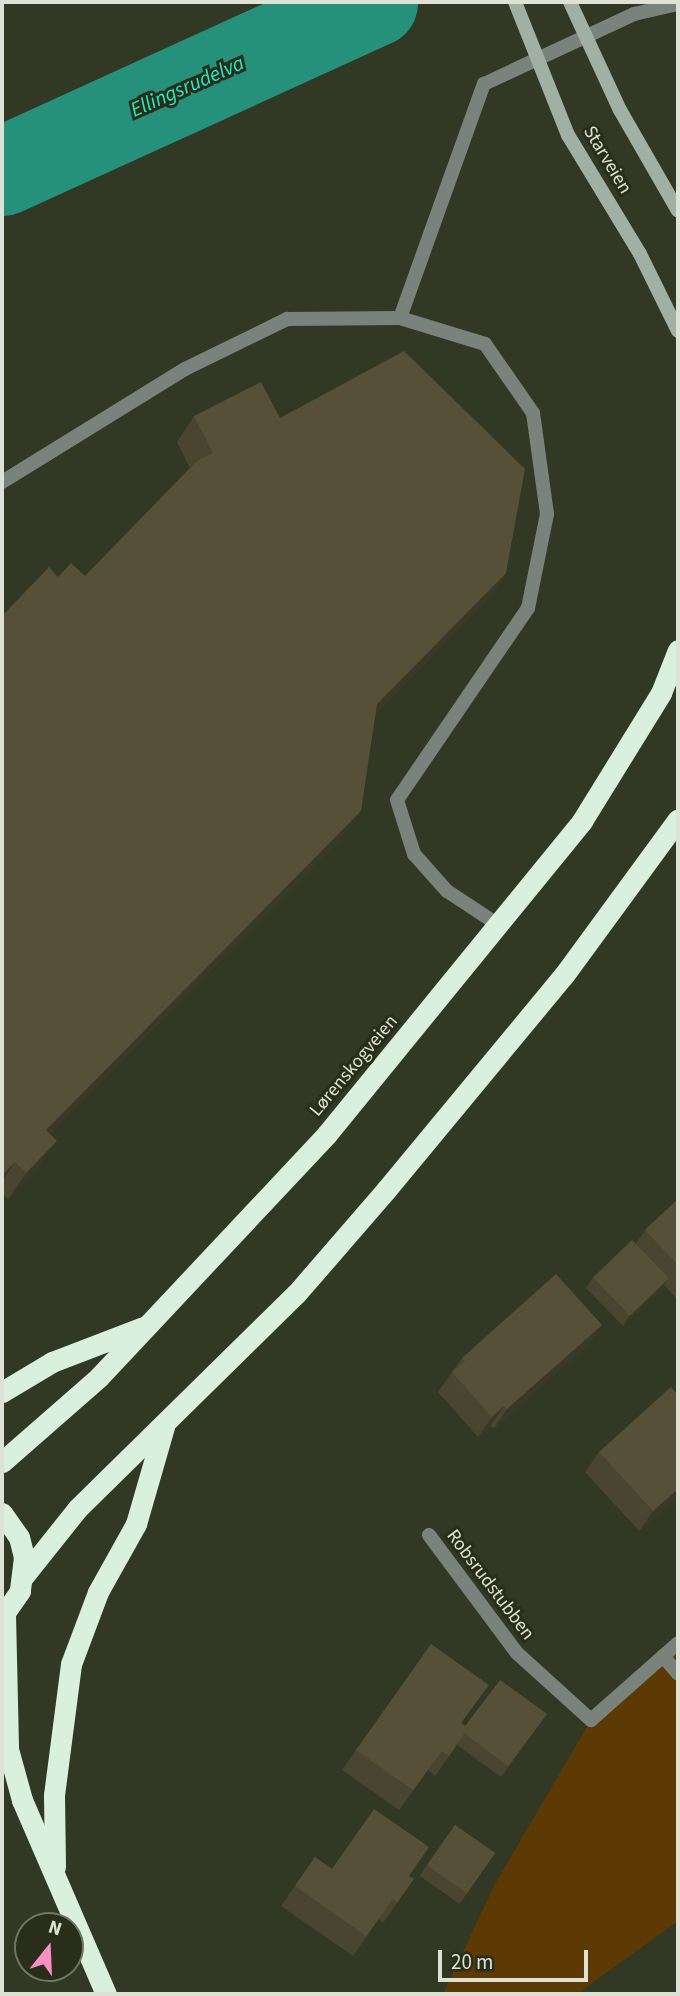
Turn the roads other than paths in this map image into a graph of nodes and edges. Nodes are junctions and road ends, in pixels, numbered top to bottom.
1 (515, 2) edge
2 (570, 2) edge
3 (678, 4) edge
4 (678, 211) edge
5 (400, 318) junction
6 (678, 331) edge
7 (2, 482) edge
8 (678, 650) edge
9 (678, 819) edge
10 (497, 924) junction
11 (152, 1324) junction
12 (2, 1392) edge
13 (165, 1426) junction
14 (2, 1461) edge
15 (2, 1513) edge
16 (429, 1535) dead end
17 (23, 1577) junction
18 (3, 1616) edge
19 (678, 1643) edge
20 (663, 1656) junction
21 (678, 1674) edge
22 (55, 1867) junction
23 (106, 1994) edge

1 - 6 street, Starveien, bridge
2 - 4 street, Starveien, bridge
3 - 5 street
5 - 7 street
5 - 10 street
8 - 10 highway, Lørenskogveien
9 - 13 highway
10 - 11 highway, Lørenskogveien
11 - 12 highway
11 - 14 highway, Lørenskogveien
13 - 17 highway
13 - 22 highway
15 - 17 highway
16 - 20 street, Robsrudstubben
17 - 18 highway
18 - 22 highway
19 - 20 street, Robsrudstubben
20 - 21 street
22 - 23 highway

